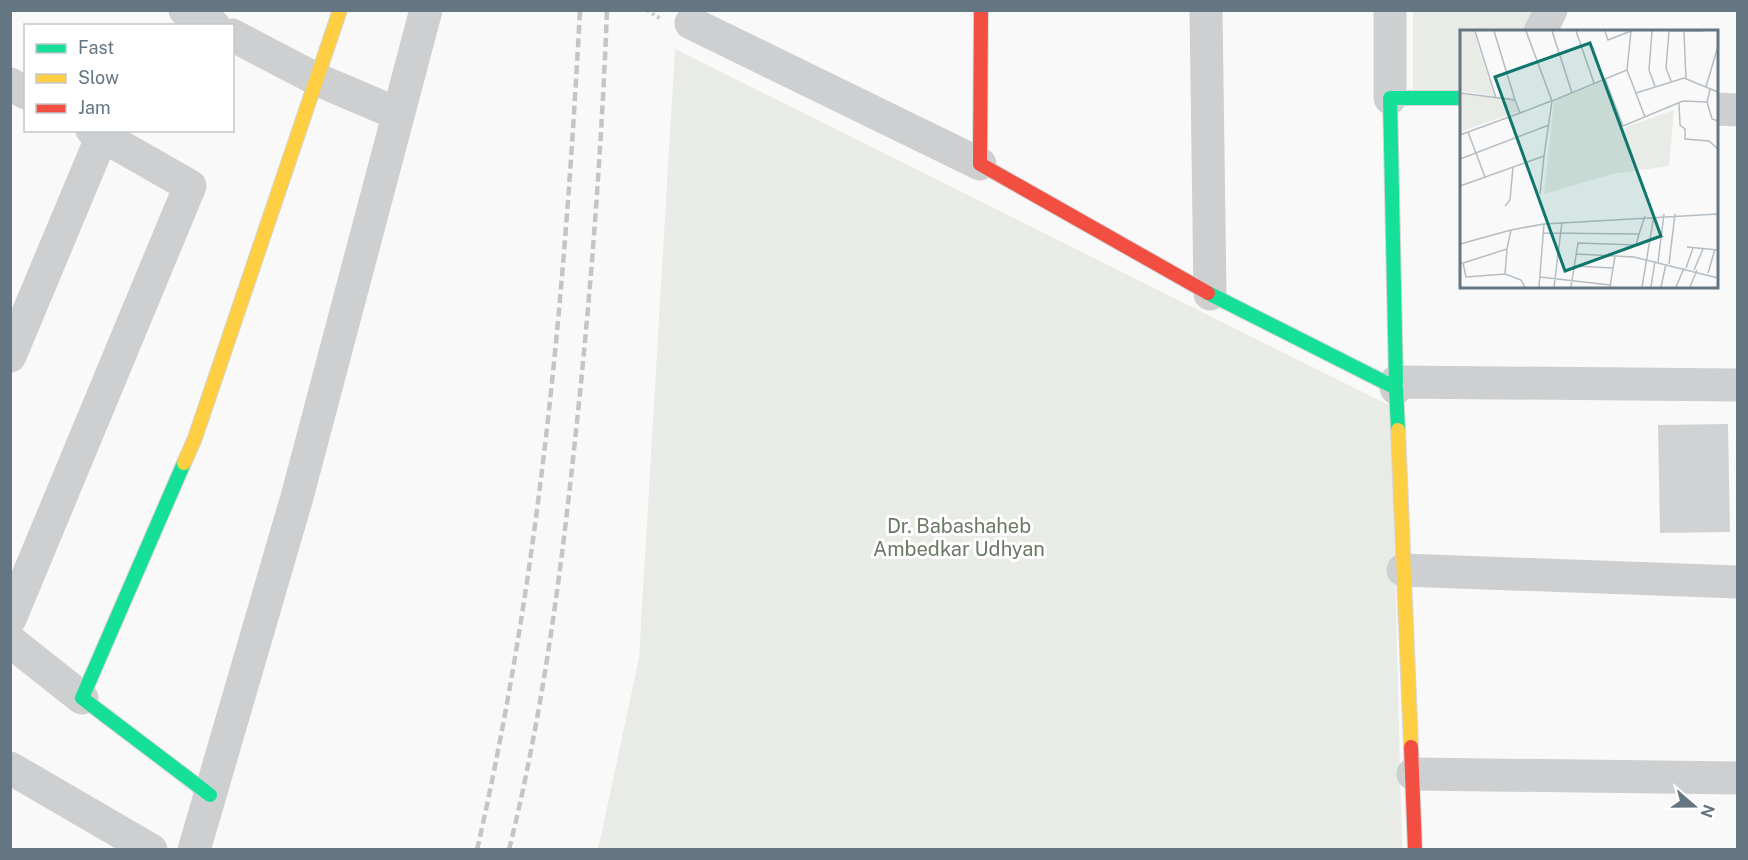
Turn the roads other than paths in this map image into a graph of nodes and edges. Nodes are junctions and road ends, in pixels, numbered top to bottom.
1 (185, 10) edge
2 (339, 10) edge
3 (426, 10) edge
4 (981, 10) edge
5 (1206, 10) edge
6 (1390, 10) edge
7 (1551, 10) edge
8 (691, 22) dead end
9 (210, 24) edge
10 (1541, 30) edge
11 (234, 36) edge
12 (316, 80) junction
13 (1390, 98) junction
14 (1460, 98) edge
15 (1718, 109) edge
16 (1737, 110) edge
17 (398, 114) junction
18 (97, 133) edge
19 (980, 164) junction
20 (1210, 294) junction
21 (10, 356) edge
22 (1396, 385) junction
23 (1737, 385) edge
24 (1403, 570) junction
25 (1737, 582) edge
26 (10, 619) edge
27 (10, 641) edge
28 (82, 698) junction
29 (10, 768) edge
30 (1413, 774) junction
31 (1737, 778) edge
32 (210, 795) junction
33 (152, 849) edge
34 (194, 849) edge
35 (1415, 849) edge

1 - 9 street
2 - 12 street
3 - 17 street
4 - 19 street
5 - 20 street
6 - 13 street
7 - 10 street
8 - 19 street
11 - 12 street
12 - 17 street
12 - 28 street
13 - 14 street
13 - 22 street
15 - 16 street
17 - 32 street
18 - 21 street
18 - 26 street
19 - 20 street
20 - 22 street
22 - 23 street
22 - 24 street
24 - 25 street
24 - 30 street
27 - 28 street
28 - 32 street
29 - 33 street
30 - 31 street
30 - 35 street
32 - 34 street

